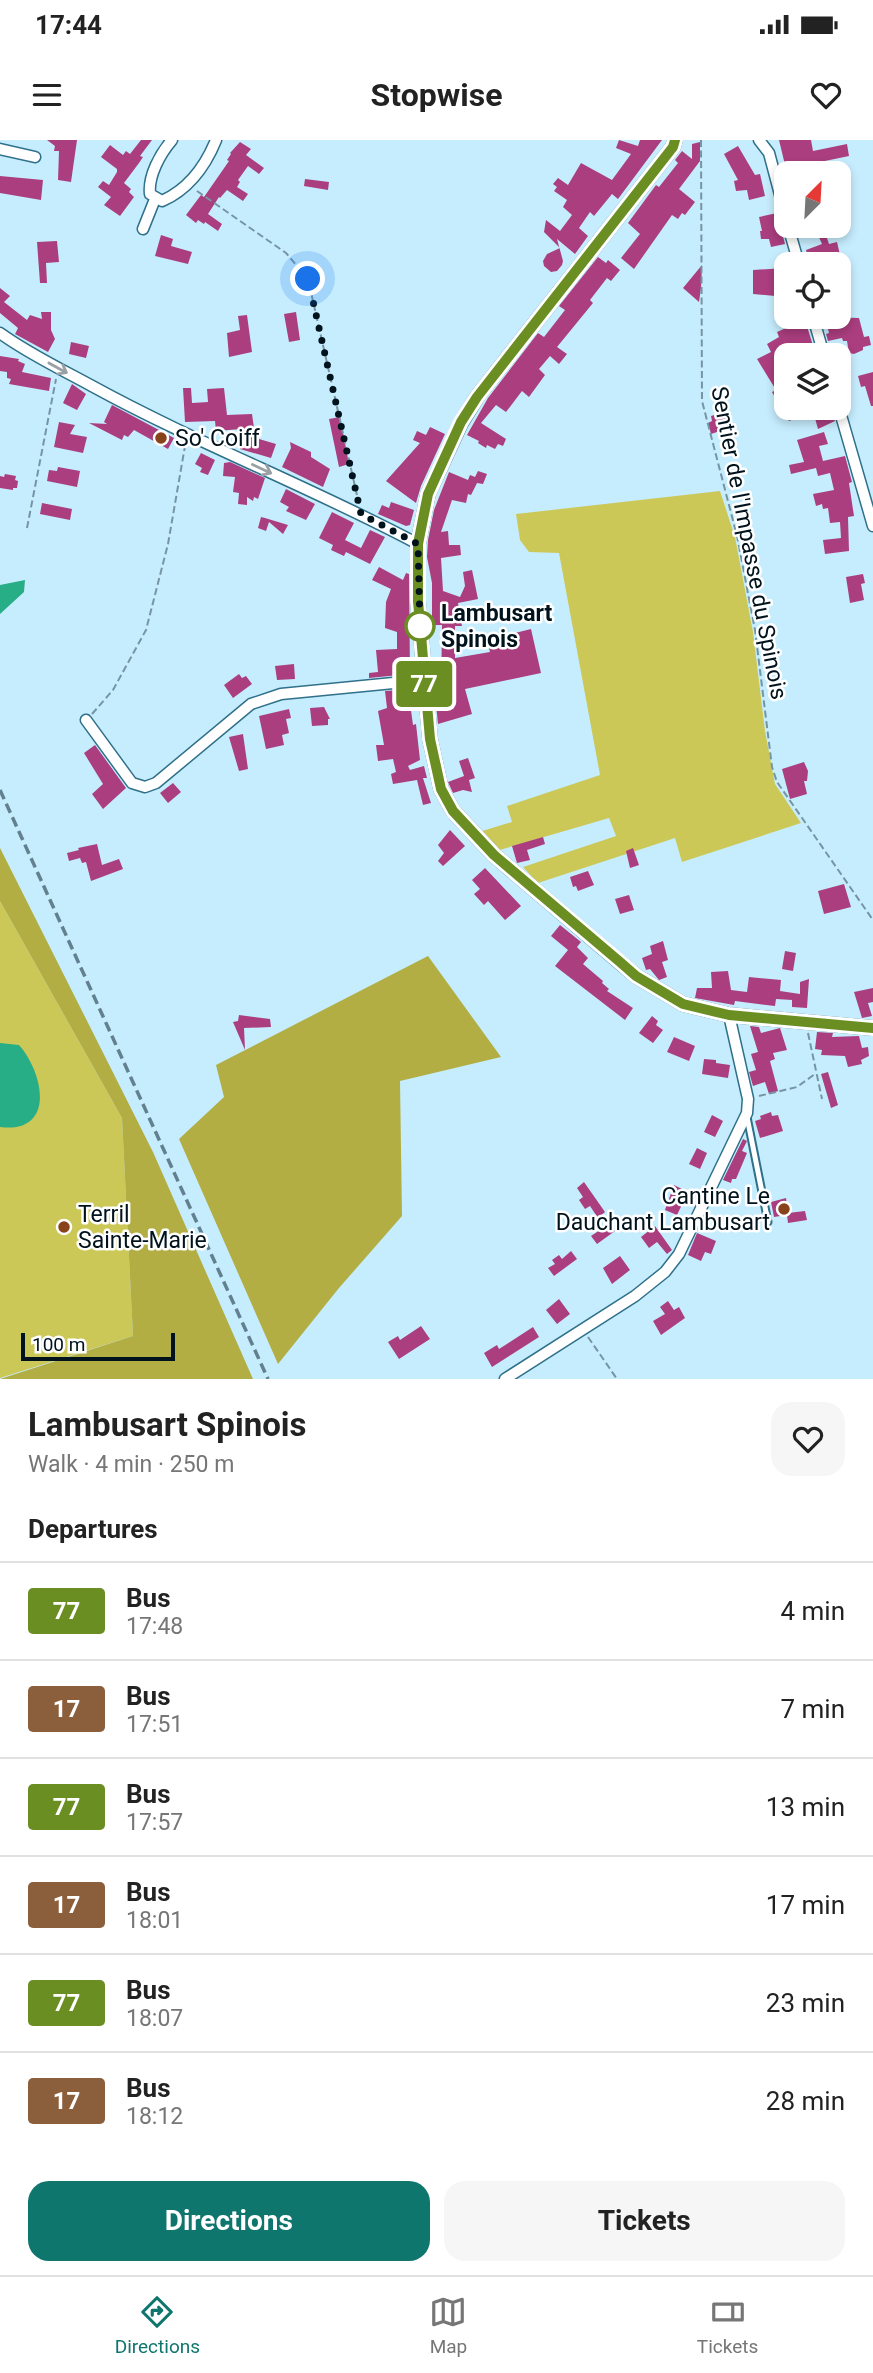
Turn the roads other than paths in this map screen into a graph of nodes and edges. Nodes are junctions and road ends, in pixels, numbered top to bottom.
1 (172, 140) edge
2 (216, 140) edge
3 (675, 140) edge
4 (759, 140) edge
5 (0, 149) edge
6 (35, 158) dead end
7 (774, 172) edge
8 (155, 199) junction
9 (143, 229) dead end
10 (0, 333) edge
11 (842, 420) edge
12 (873, 526) edge
13 (418, 544) junction
14 (424, 680) junction
15 (86, 720) road end
16 (729, 1015) junction
17 (873, 1028) edge
18 (747, 1113) junction
19 (768, 1222) dead end
20 (505, 1379) edge

1 - 8 street
2 - 8 street
3 - 13 street
4 - 7 street
5 - 6 street
8 - 9 street
10 -> 13 street
11 - 12 street
13 - 14 street
14 - 15 street
14 - 16 street
16 - 17 street
16 - 18 street
18 - 19 lane
18 - 20 street

